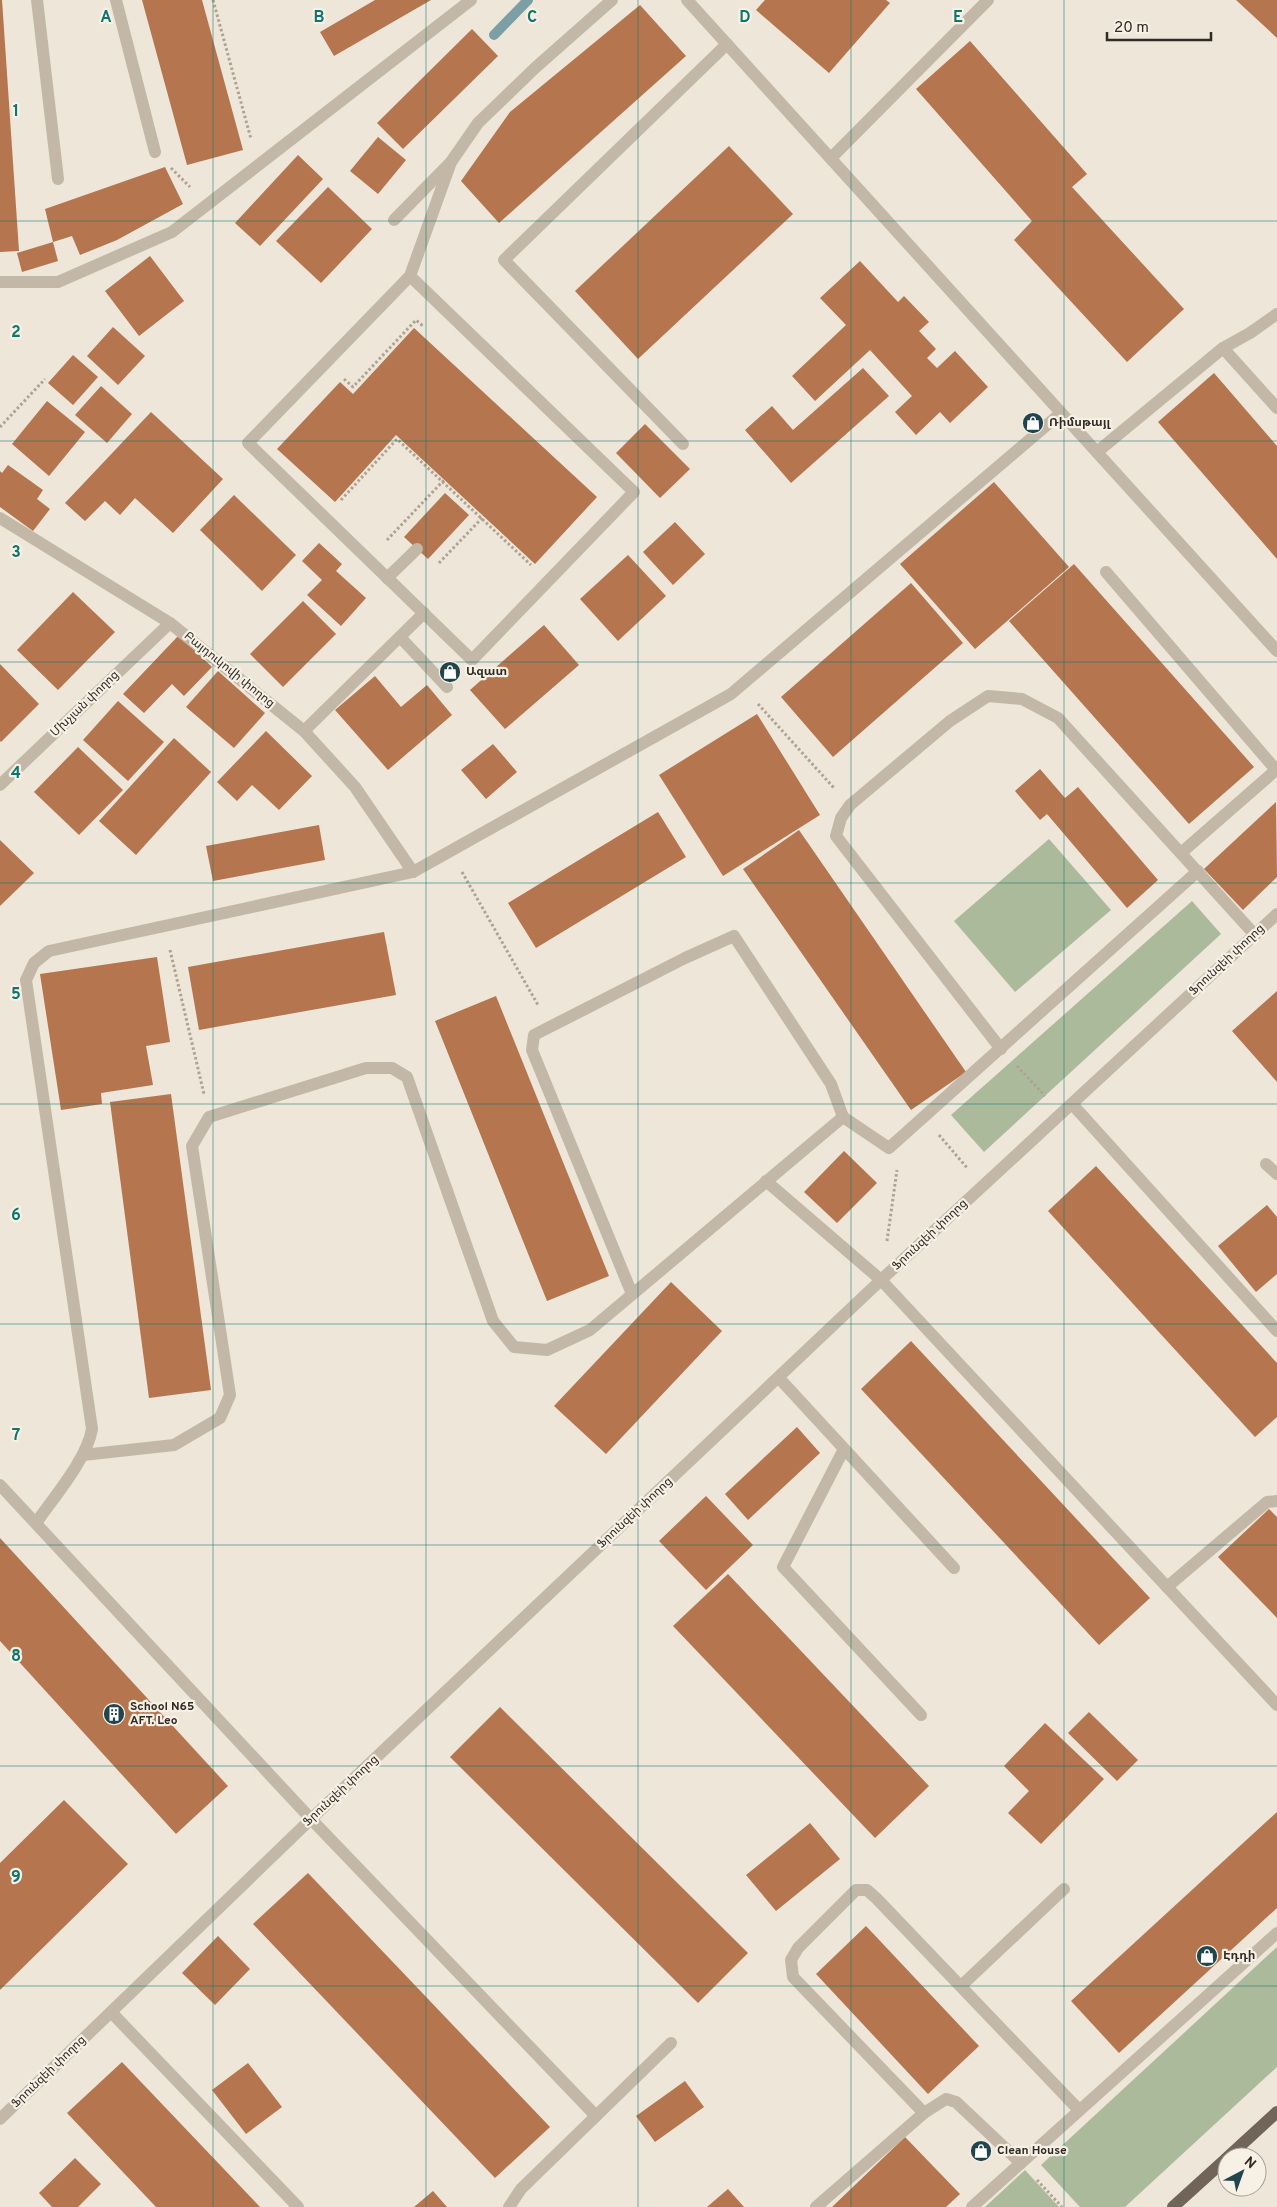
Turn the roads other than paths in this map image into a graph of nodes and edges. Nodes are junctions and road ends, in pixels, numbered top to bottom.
1 (37, 0) edge
2 (116, 0) edge
3 (471, 0) edge
4 (612, 0) edge
5 (687, 0) edge
6 (988, 0) edge
7 (727, 44) junction
8 (155, 152) road end
9 (830, 158) junction
10 (451, 162) junction
11 (58, 179) dead end
12 (394, 220) dead end
13 (410, 276) junction
14 (0, 282) edge
15 (1277, 314) edge
16 (1224, 348) junction
17 (1277, 408) edge
18 (1061, 413) junction
19 (683, 444) dead end
20 (1097, 452) junction
21 (0, 518) edge
22 (417, 549) dead end
23 (1106, 572) dead end
24 (387, 578) junction
25 (424, 613) junction
26 (170, 623) junction
27 (400, 637) junction
28 (1277, 651) edge
29 (447, 687) dead end
30 (304, 731) junction
31 (1277, 770) edge
32 (0, 785) edge
33 (1181, 854) junction
34 (1198, 871) junction
35 (413, 872) junction
36 (1277, 914) edge
37 (1255, 935) junction
38 (1001, 1049) junction
39 (1072, 1104) junction
40 (843, 1117) junction
41 (1266, 1164) dead end
42 (1277, 1174) edge
43 (766, 1181) junction
44 (881, 1280) junction
45 (632, 1294) junction
46 (1277, 1332) edge
47 (779, 1378) junction
48 (844, 1450) junction
49 (83, 1455) junction
50 (0, 1484) edge
51 (1277, 1501) edge
52 (36, 1523) junction
53 (954, 1568) dead end
54 (1168, 1587) junction
55 (1277, 1705) edge
56 (921, 1715) dead end
57 (311, 1819) junction
58 (1064, 1889) dead end
59 (1277, 1933) edge
60 (961, 1986) junction
61 (111, 2012) junction
62 (671, 2044) dead end
63 (1079, 2110) junction
64 (1277, 2112) edge
65 (924, 2113) junction
66 (596, 2116) junction
67 (0, 2119) edge
68 (1238, 2147) edge
69 (1021, 2163) junction
70 (1217, 2166) edge
71 (298, 2207) edge
72 (509, 2207) edge
73 (816, 2207) edge
74 (972, 2207) edge
75 (1173, 2207) edge

1 - 11 street
2 - 8 street
3 - 14 street
4 - 10 street
5 - 7 street
6 - 9 street
7 - 9 street
7 - 19 street
9 - 18 street
10 - 12 street
10 - 13 street
13 - 24 street
13 - 25 street
15 - 16 street
16 - 17 street
16 - 20 street
18 - 20 street
18 - 35 street
20 - 28 street
21 - 26 street, Բայդուկովի փողոց
22 - 24 street
23 - 31 street
24 - 25 street
25 - 27 street
26 - 30 street, Բայդուկովի փողոց
26 - 32 street, Մխչյան փողոց
27 - 29 street
27 - 30 street
30 - 35 street, Բայդուկովի փողոց
31 - 33 street
33 - 34 street
33 - 38 street
34 - 37 street
34 - 38 street
35 - 49 street
36 - 37 street, Ֆրունզեի փողոց
37 - 39 street, Ֆրունզեի փողոց
38 - 40 street
39 - 44 street, Ֆրունզեի փողոց
39 - 46 street
40 - 43 street
40 - 45 street
41 - 42 street
43 - 44 street
43 - 45 street
44 - 47 street, Ֆրունզեի փողոց
44 - 54 street
45 - 49 street
47 - 48 street
47 - 57 street, Ֆրունզեի փողոց
48 - 53 street
48 - 56 street
49 - 52 street
50 - 52 street
51 - 54 street
52 - 57 street
54 - 55 street
57 - 61 street, Ֆրունզեի փողոց
57 - 66 street
58 - 60 street
59 - 63 street
60 - 63 street
60 - 65 street
61 - 67 street, Ֆրունզեի փողոց
61 - 71 street
62 - 66 street
63 - 69 street
64 - 68 main road
65 - 69 street
65 - 73 street
66 - 72 street
69 - 74 street
70 - 75 main road

